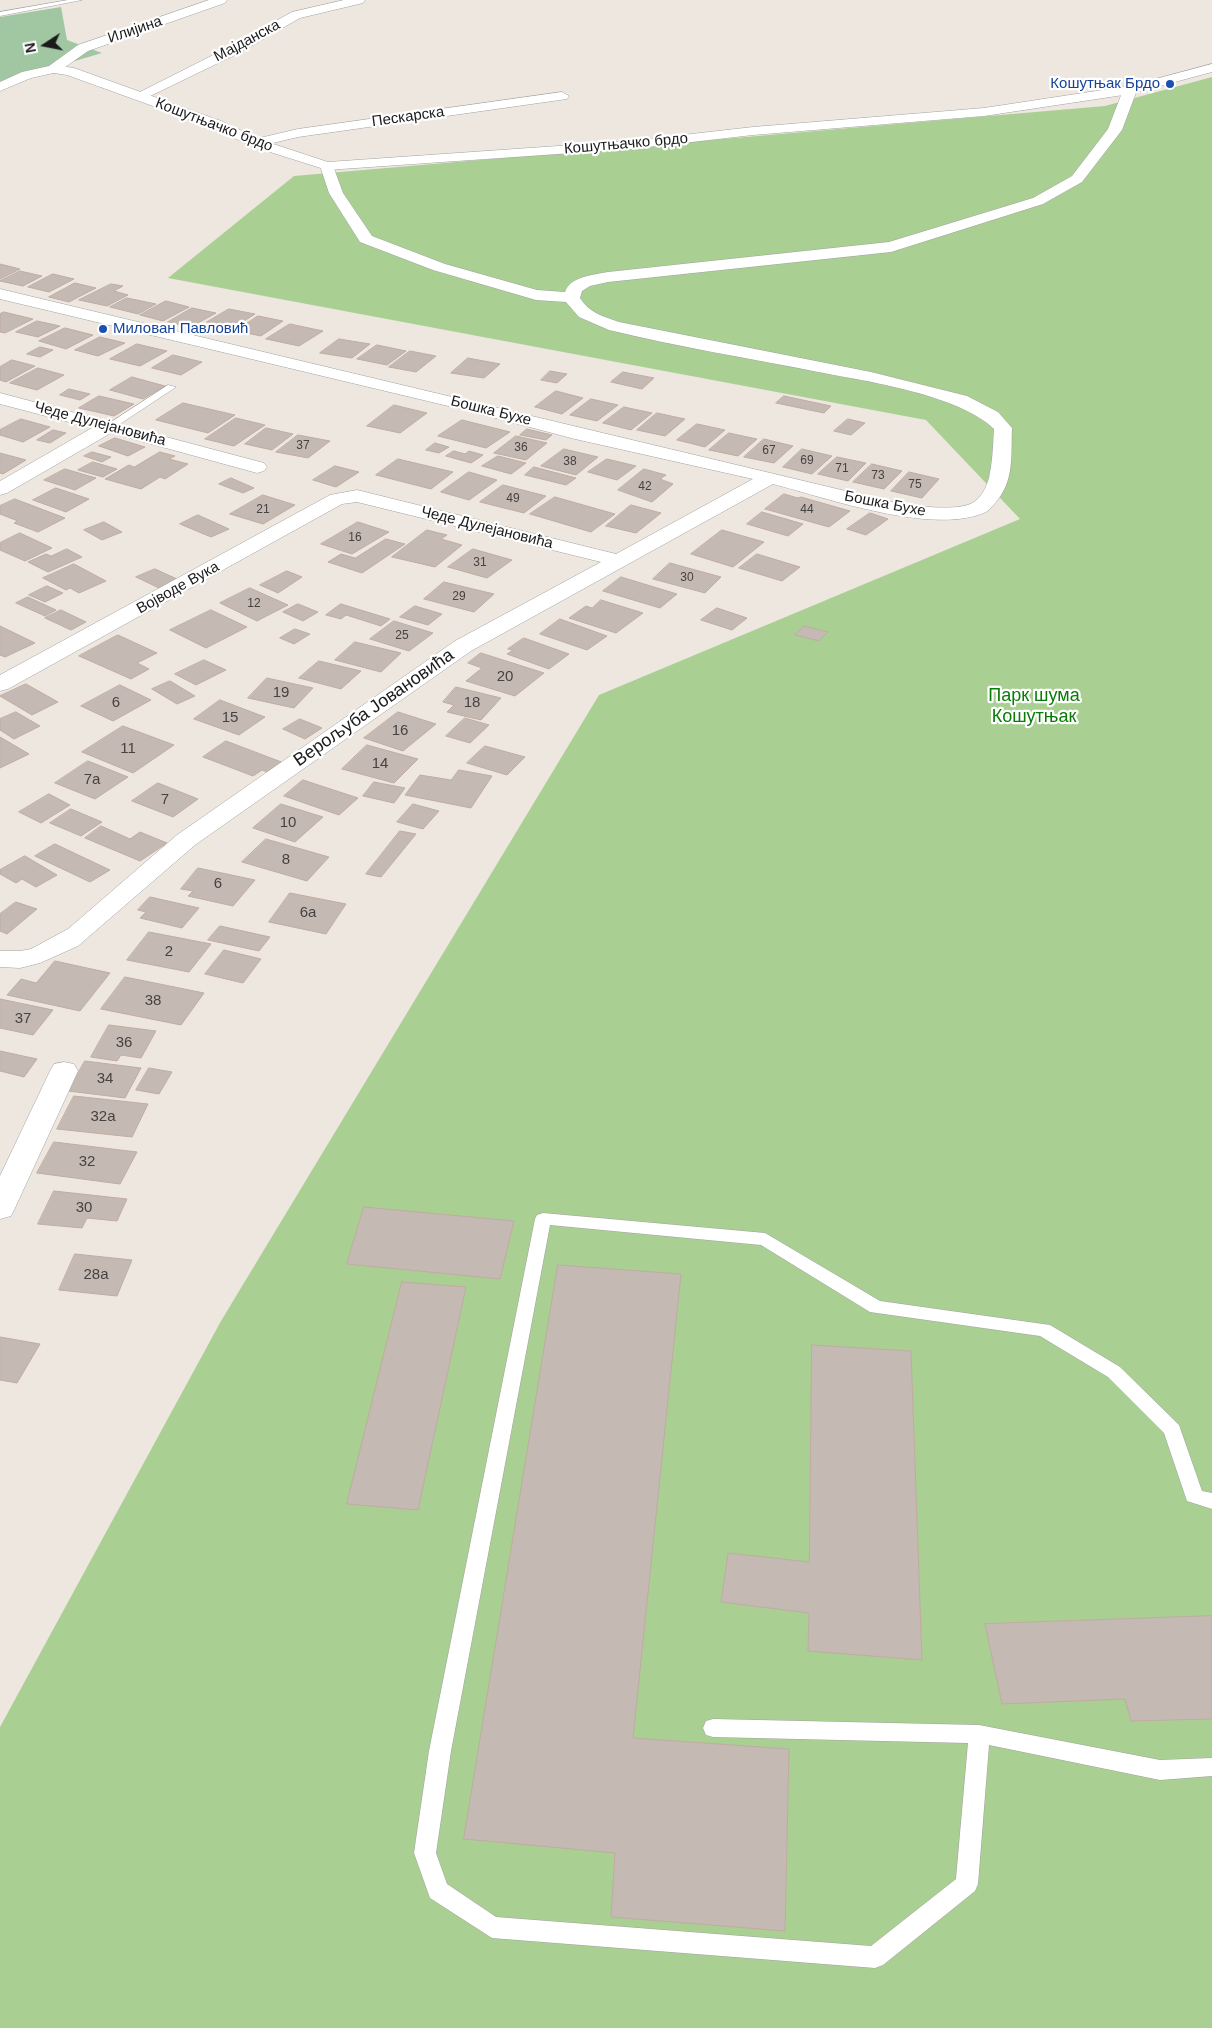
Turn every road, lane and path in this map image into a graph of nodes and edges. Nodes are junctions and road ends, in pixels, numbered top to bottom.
1 (79, 0) edge
2 (221, 0) edge
3 (359, 0) edge
4 (56, 2) edge
5 (0, 14) edge
6 (1212, 68) edge
7 (52, 69) junction
8 (0, 87) edge
9 (1130, 90) junction
10 (140, 96) junction
11 (562, 96) dead end
12 (256, 143) junction
13 (327, 166) junction
14 (0, 294) edge
15 (572, 298) junction
16 (171, 387) dead end
17 (0, 398) edge
18 (110, 426) junction
19 (257, 467) dead end
20 (768, 478) junction
21 (0, 489) edge
22 (357, 496) joint
23 (617, 560) junction
24 (0, 684) edge
25 (0, 960) edge
26 (64, 1071) dead end
27 (0, 1208) edge
28 (1212, 1501) edge
29 (713, 1728) dead end
30 (979, 1734) junction
31 (1212, 1767) edge

1 - 4 lane
2 - 7 street, Илијина
3 - 10 street, Мајданска
4 - 5 lane
6 - 9 street, Кошутњачко брдо
7 - 8 street
7 - 10 street, Кошутњачко брдо
9 - 13 street, Кошутњачко брдо
9 - 15 street
10 - 12 street, Кошутњачко брдо
11 - 12 street, Пескарска
12 - 13 street, Кошутњачко брдо
13 - 15 street
14 - 20 street, Бошка Бухе
15 - 20 street, Бошка Бухе
16 - 18 lane
17 - 18 street, Чеде Дулејановића
18 - 19 street, Чеде Дулејановића
18 - 21 street
20 - 23 street, Верољуба Јовановића
22 - 23 street, Чеде Дулејановића
22 - 24 street, Војводе Вука
23 - 25 street, Верољуба Јовановића
26 - 27 street
28 - 30 lane
29 - 30 lane
30 - 31 lane

